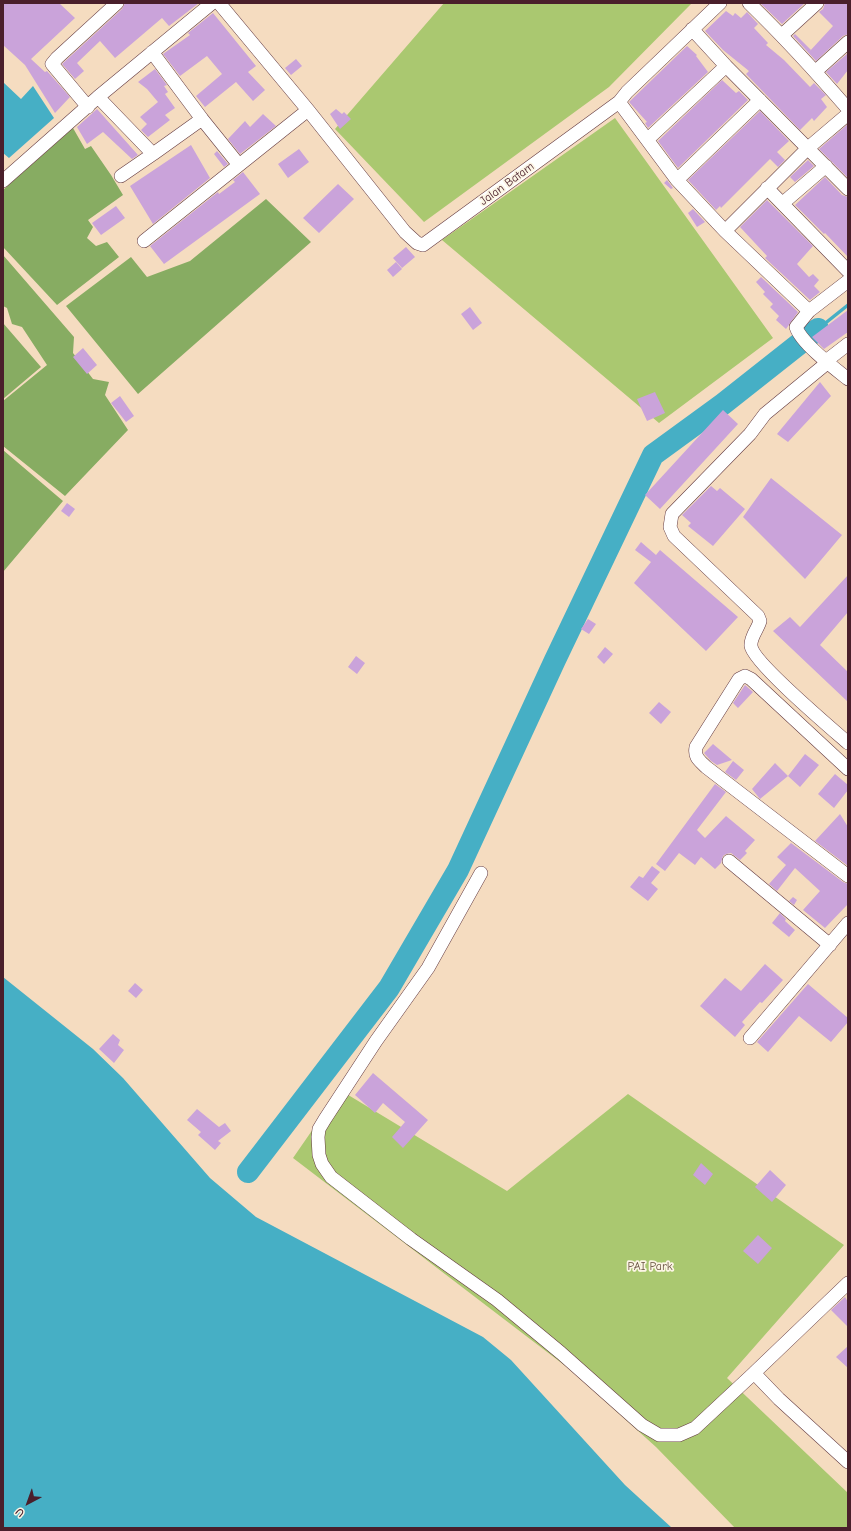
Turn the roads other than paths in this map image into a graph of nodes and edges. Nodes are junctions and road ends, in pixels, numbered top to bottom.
1 (117, 3) edge
2 (212, 3) edge
3 (219, 3) edge
4 (720, 3) edge
5 (749, 3) edge
6 (817, 3) edge
7 (692, 29) junction
8 (782, 35) junction
9 (848, 42) edge
10 (152, 52) junction
11 (726, 66) junction
12 (816, 71) junction
13 (98, 98) junction
14 (760, 100) junction
15 (619, 102) junction
16 (88, 107) junction
17 (848, 109) edge
18 (308, 110) junction
19 (848, 114) edge
20 (202, 119) junction
21 (648, 139) junction
22 (808, 148) junction
23 (153, 154) junction
24 (240, 165) junction
25 (826, 166) junction
26 (121, 176) dead end
27 (677, 180) junction
28 (3, 181) edge
29 (766, 188) junction
30 (848, 189) edge
31 (783, 203) junction
32 (725, 231) junction
33 (144, 241) dead end
34 (848, 271) edge
35 (848, 281) edge
36 (809, 312) junction
37 (848, 344) edge
38 (826, 362) junction
39 (848, 379) edge
40 (848, 744) edge
41 (848, 769) edge
42 (729, 861) dead end
43 (480, 873) dead end
44 (848, 876) edge
45 (848, 923) edge
46 (830, 945) junction
47 (750, 1038) dead end
48 (848, 1283) edge
49 (754, 1373) junction
50 (848, 1462) edge

1 - 16 street
2 - 10 street
3 - 18 street, Jalan Batam
4 - 7 street
5 - 8 street
6 - 8 street
7 - 11 street
7 - 15 street
8 - 12 street
9 - 12 street
10 - 13 street
10 - 20 street
11 - 14 street
11 - 21 street
12 - 17 street
13 - 16 street
13 - 23 street
14 - 22 street
14 - 27 street
15 - 18 street, Jalan Batam
15 - 21 street
16 - 28 street
18 - 24 street
19 - 22 street
20 - 23 street
20 - 24 street
21 - 27 street
22 - 25 street
22 - 29 street
23 - 26 street
24 - 33 street
25 - 30 street
25 - 31 street
27 - 32 street
29 - 31 street
29 - 32 street
31 - 34 street
32 - 36 street
35 - 36 street
36 - 38 street
37 - 38 street
38 - 39 street
38 - 40 street
41 - 44 street
42 - 46 street
43 - 49 street
45 - 46 street
46 - 47 street
48 - 49 street
49 - 50 street

